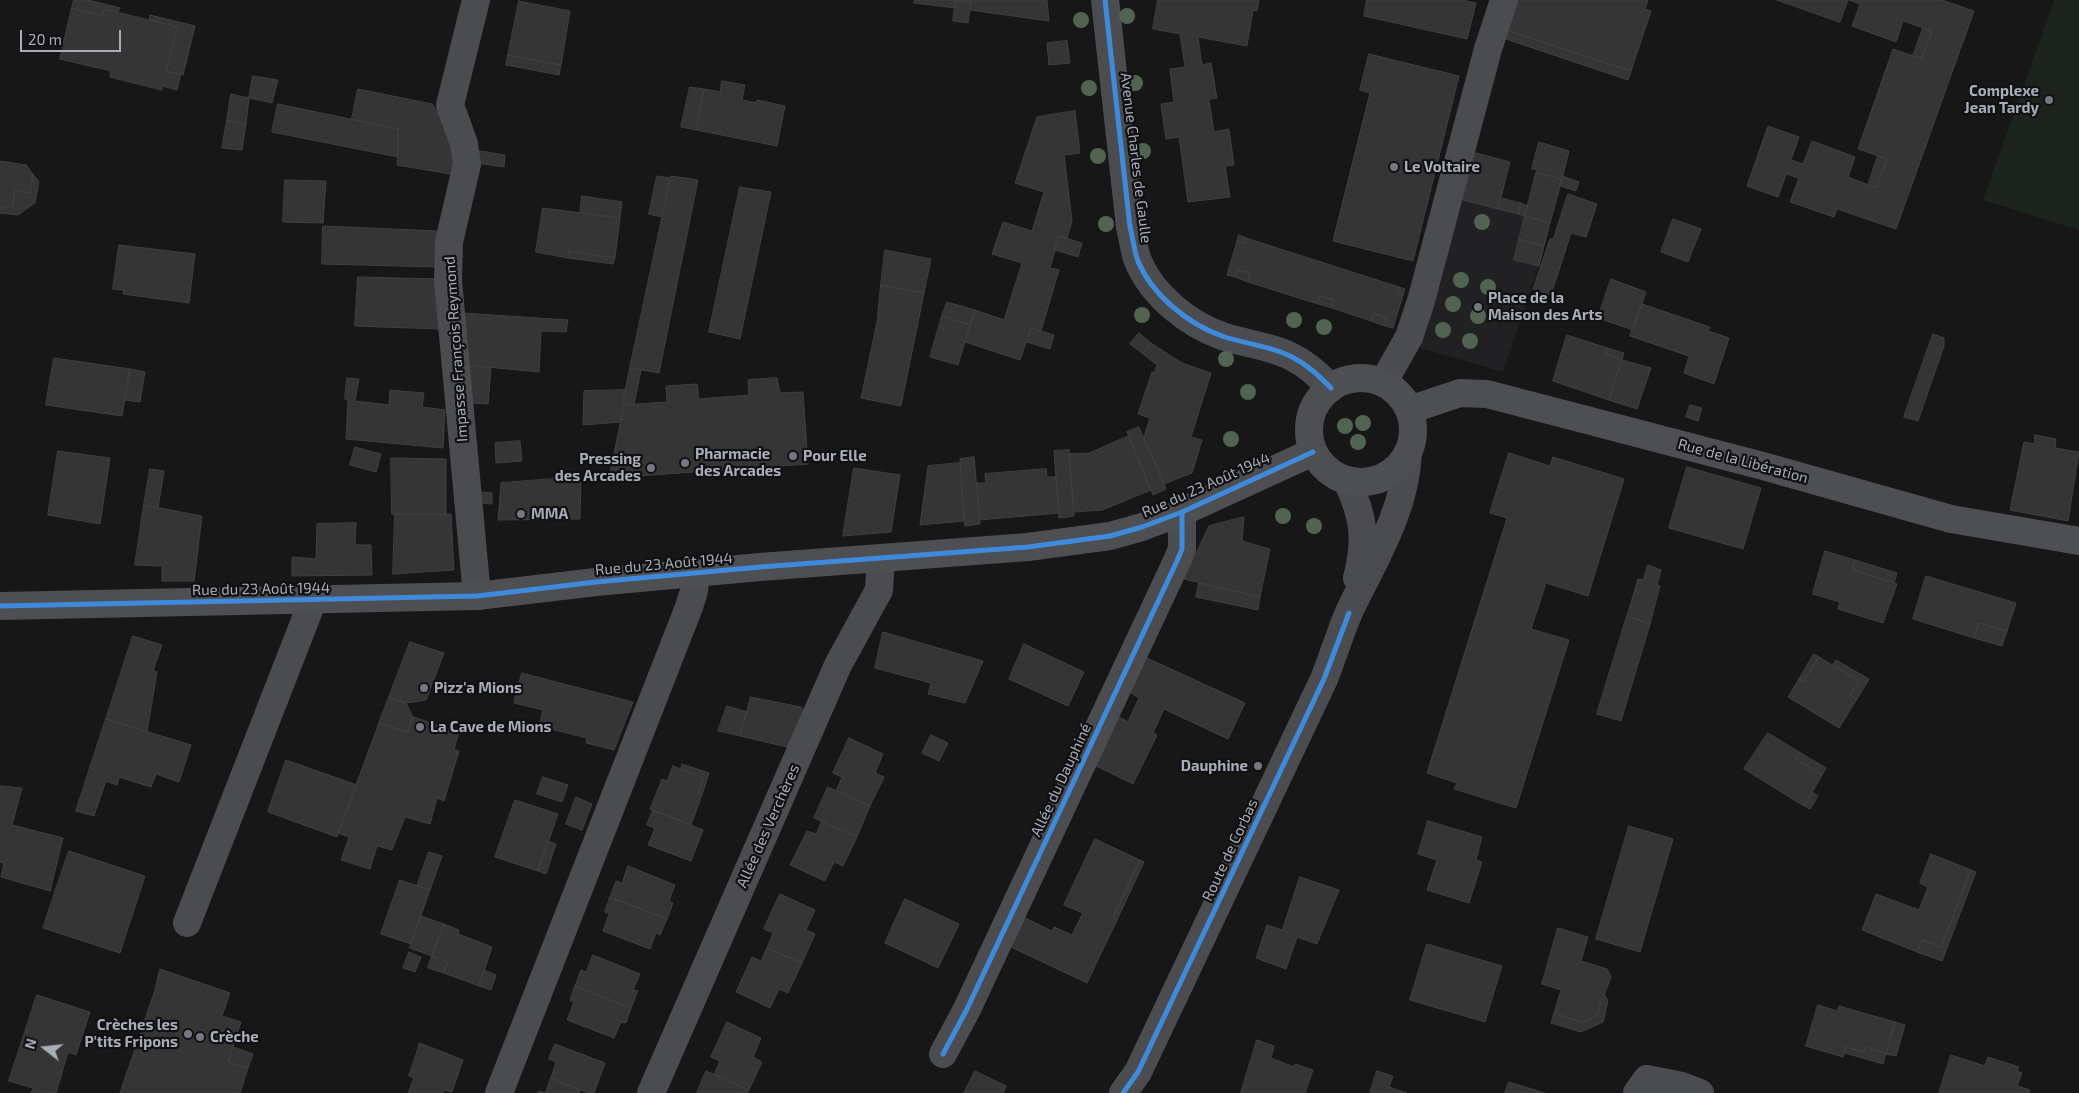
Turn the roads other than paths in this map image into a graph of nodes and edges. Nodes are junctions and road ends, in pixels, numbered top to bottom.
1 (476, 0) edge
2 (1105, 0) edge
3 (1504, 0) edge
4 (1383, 383) junction
5 (1331, 388) junction
6 (1409, 410) junction
7 (1313, 452) junction
8 (1408, 452) junction
9 (1347, 481) junction
10 (1182, 512) junction
11 (2079, 540) edge
12 (881, 559) junction
13 (696, 573) junction
14 (477, 596) junction
15 (313, 600) junction
16 (0, 606) edge
17 (1349, 612) junction
18 (187, 923) dead end
19 (943, 1054) dead end
20 (499, 1093) edge
21 (651, 1093) edge
22 (1123, 1093) edge
23 (1637, 1093) edge
24 (1700, 1093) edge

1 - 14 street, Impasse François Reymond
2 - 5 street, Avenue Charles de Gaulle
3 - 4 street
4 - 5 main road
4 - 6 main road
5 - 7 main road
6 - 8 main road
6 - 11 main road, Rue de la Libération
7 - 9 main road
7 - 10 main road, Rue du 23 Août 1944
8 - 9 main road
8 - 17 street, Route de Corbas
9 - 17 street, Route de Corbas
10 - 12 main road, Rue du 23 Août 1944
10 - 19 street, Allée du Dauphiné
12 - 13 main road, Rue du 23 Août 1944
12 - 21 street, Allée des Verchères
13 - 14 main road, Rue du 23 Août 1944
13 - 20 street
14 - 15 main road, Rue du 23 Août 1944
15 - 16 main road, Rue du 23 Août 1944
15 - 18 street
17 - 22 street, Route de Corbas
23 - 24 street

